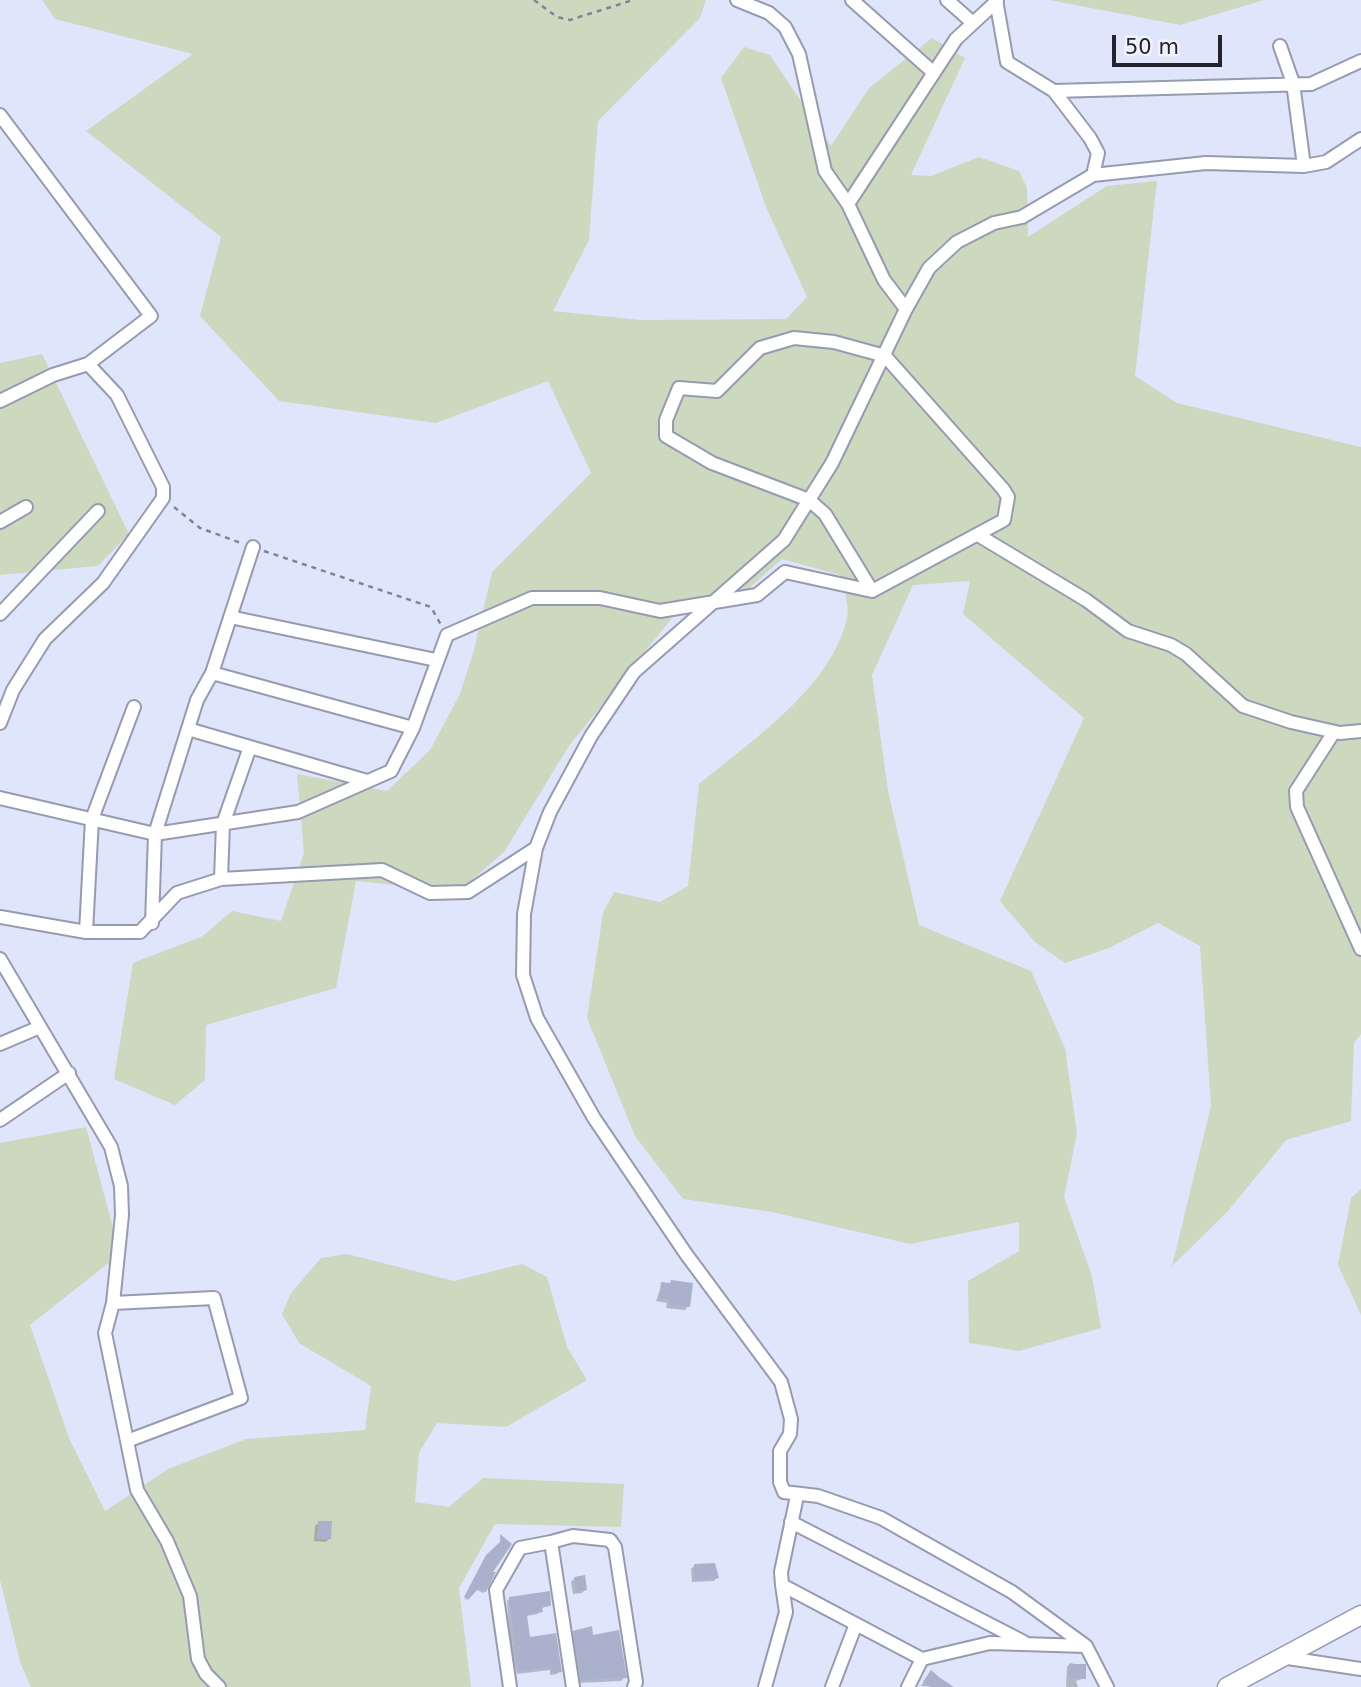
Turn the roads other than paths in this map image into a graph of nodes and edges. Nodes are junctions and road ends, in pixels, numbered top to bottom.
1 (737, 0) edge
2 (852, 0) edge
3 (947, 0) edge
4 (997, 1) edge
5 (973, 23) junction
6 (1280, 46) dead end
7 (1361, 61) edge
8 (934, 73) junction
9 (1293, 83) junction
10 (1054, 91) junction
11 (0, 115) edge
12 (1361, 139) edge
13 (1304, 166) junction
14 (1093, 175) junction
15 (848, 204) junction
16 (906, 309) junction
17 (885, 356) junction
18 (88, 363) junction
19 (0, 401) edge
20 (809, 500) junction
21 (26, 507) dead end
22 (98, 511) dead end
23 (0, 522) edge
24 (978, 535) junction
25 (253, 547) road end
26 (873, 591) junction
27 (712, 601) junction
28 (0, 614) edge
29 (230, 617) junction
30 (436, 660) junction
31 (212, 673) junction
32 (134, 707) dead end
33 (0, 723) edge
34 (413, 728) junction
35 (188, 729) junction
36 (1361, 731) edge
37 (1334, 732) junction
38 (250, 747) junction
39 (367, 781) junction
40 (0, 798) edge
41 (92, 819) junction
42 (223, 824) junction
43 (155, 834) junction
44 (536, 848) junction
45 (221, 879) junction
46 (0, 917) edge
47 (152, 923) junction
48 (86, 932) junction
49 (1361, 949) edge
50 (0, 959) edge
51 (40, 1027) junction
52 (0, 1044) edge
53 (69, 1073) junction
54 (0, 1120) edge
55 (113, 1303) junction
56 (127, 1441) junction
57 (796, 1496) junction
58 (791, 1522) junction
59 (551, 1542) junction
60 (782, 1584) junction
61 (1361, 1615) edge
62 (856, 1624) junction
63 (1028, 1644) junction
64 (1086, 1646) junction
65 (1281, 1657) junction
66 (922, 1659) junction
67 (1361, 1670) edge
68 (219, 1687) edge
69 (510, 1687) edge
70 (573, 1687) edge
71 (634, 1687) edge
72 (765, 1687) edge
73 (832, 1687) edge
74 (908, 1687) edge
75 (1107, 1687) edge
76 (1227, 1687) edge

1 - 15 street
2 - 8 street
3 - 5 street
4 - 5 street
4 - 10 street
5 - 8 street
6 - 9 street
7 - 9 street
8 - 15 street
9 - 10 street
9 - 13 street
10 - 14 street
11 - 18 street
12 - 13 street
13 - 14 street
14 - 16 street
15 - 16 street
16 - 17 street
17 - 20 street
17 - 20 street
17 - 24 street
18 - 19 street
18 - 33 street
20 - 26 street
20 - 27 street
21 - 23 street
22 - 28 street
24 - 26 street
24 - 37 street
25 - 29 street
26 - 27 street
27 - 30 street
27 - 44 street
29 - 30 street
29 - 31 street
30 - 34 street
31 - 34 street
31 - 35 street
32 - 41 street
34 - 39 street
35 - 38 street
35 - 43 street
36 - 37 street
37 - 49 street
38 - 39 street
38 - 42 street
39 - 42 street
40 - 41 street
41 - 43 street
41 - 48 street
42 - 43 street
42 - 45 street
43 - 47 street
44 - 45 street
44 - 57 street
45 - 47 street
46 - 48 street
47 - 48 street
50 - 51 street
51 - 52 street
51 - 53 street
53 - 54 street
53 - 55 street
55 - 56 street
55 - 56 street
56 - 68 street
57 - 58 street
57 - 64 street
58 - 60 street
58 - 63 street
59 - 69 street
59 - 70 street
59 - 71 street
60 - 62 street
60 - 72 street
61 - 65 main road
62 - 66 street
62 - 73 street
63 - 64 street
63 - 66 street
64 - 75 street
65 - 67 street
65 - 76 main road
66 - 74 street

